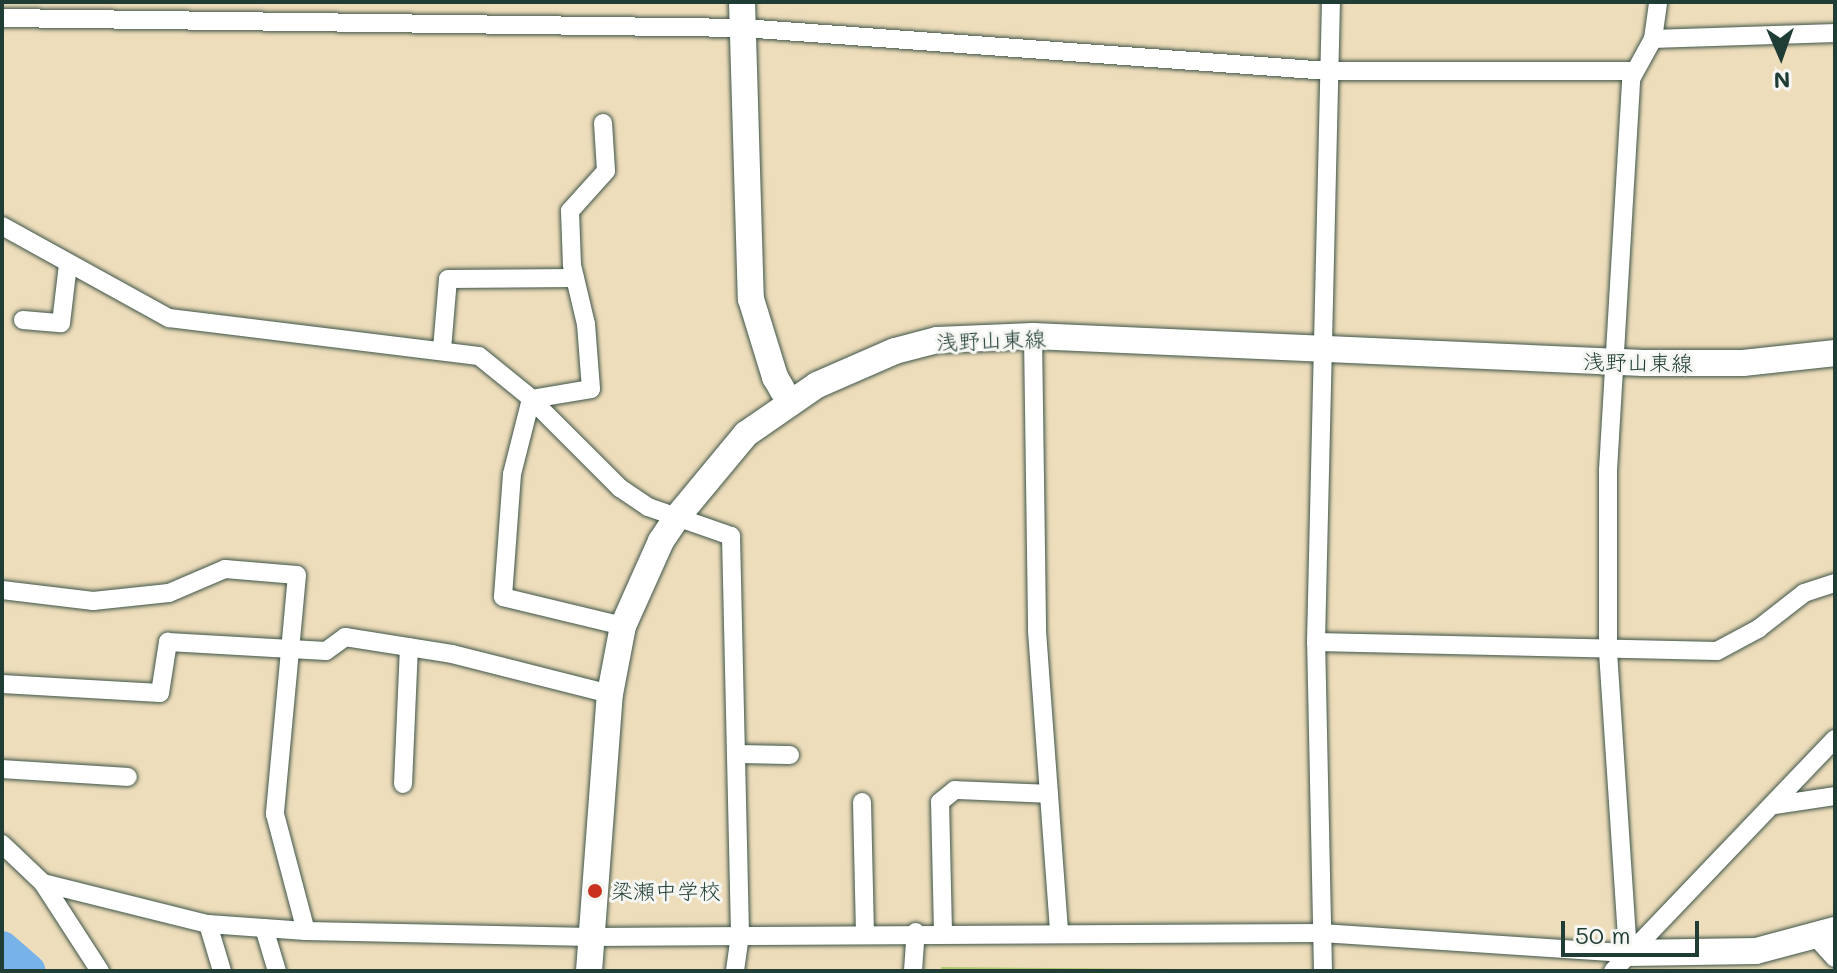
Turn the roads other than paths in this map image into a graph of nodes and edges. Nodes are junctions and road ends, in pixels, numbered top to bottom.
1 (1331, 2) edge
2 (1658, 2) edge
3 (742, 15) edge
4 (2, 18) edge
5 (1835, 33) edge
6 (1653, 39) junction
7 (1328, 71) junction
8 (1633, 71) junction
9 (603, 123) dead end
10 (2, 226) edge
11 (68, 264) junction
12 (575, 278) junction
13 (23, 320) dead end
14 (1033, 336) junction
15 (442, 349) junction
16 (1321, 351) junction
17 (1835, 353) edge
18 (1616, 363) junction
19 (531, 399) junction
20 (790, 403) junction
21 (678, 516) junction
22 (1835, 583) edge
23 (2, 590) edge
24 (623, 626) junction
25 (1316, 642) junction
26 (293, 647) junction
27 (409, 647) junction
28 (1608, 652) junction
29 (2, 684) edge
30 (610, 694) junction
31 (1835, 739) edge
32 (737, 754) junction
33 (790, 755) dead end
34 (2, 769) edge
35 (128, 777) dead end
36 (403, 784) dead end
37 (1049, 794) junction
38 (1835, 796) edge
39 (862, 802) dead end
40 (1775, 805) junction
41 (2, 844) edge
42 (43, 883) junction
43 (208, 924) junction
44 (264, 928) junction
45 (306, 931) junction
46 (916, 932) junction
47 (943, 932) junction
48 (1824, 932) edge
49 (1059, 933) junction
50 (1323, 933) junction
51 (865, 934) junction
52 (740, 935) junction
53 (591, 937) junction
54 (1835, 958) edge
55 (1619, 966) edge
56 (100, 971) edge
57 (222, 971) edge
58 (277, 971) edge
59 (589, 971) edge
60 (735, 971) edge
61 (913, 971) edge
62 (1323, 971) edge

1 - 7 street
2 - 6 street
3 - 4 street
3 - 7 street
3 - 20 main road
5 - 6 street
6 - 8 street
7 - 8 street
7 - 16 street
8 - 18 street
9 - 12 street
10 - 11 street
11 - 13 street
11 - 15 street
12 - 15 street
12 - 19 street
14 - 16 main road, 浅野山東線
14 - 20 main road, 浅野山東線
14 - 37 street
15 - 19 street
16 - 18 main road, 浅野山東線
16 - 25 street
17 - 18 main road, 浅野山東線
18 - 28 street
19 - 21 street
19 - 24 street
20 - 21 main road, 浅野山東線
21 - 24 main road, 浅野山東線
21 - 32 street
22 - 28 street
23 - 26 street
24 - 30 main road, 浅野山東線
25 - 28 street
25 - 50 street
26 - 27 street
26 - 29 street
26 - 45 street
27 - 30 street
27 - 36 street
28 - 55 street
30 - 53 main road, 浅野山東線
31 - 40 street
32 - 33 street
32 - 52 street
34 - 35 street
37 - 47 street
37 - 49 street
38 - 40 street
39 - 51 street
40 - 55 street
41 - 42 street
42 - 43 street
42 - 56 street
43 - 44 street
43 - 57 street
44 - 45 street
44 - 58 street
45 - 53 street
46 - 47 street
46 - 51 street
46 - 61 street
47 - 49 street
48 - 54 street
48 - 55 main road
49 - 50 street
50 - 55 street
50 - 62 street
51 - 52 street
52 - 53 street
52 - 60 street
53 - 59 main road, 浅野山東線

